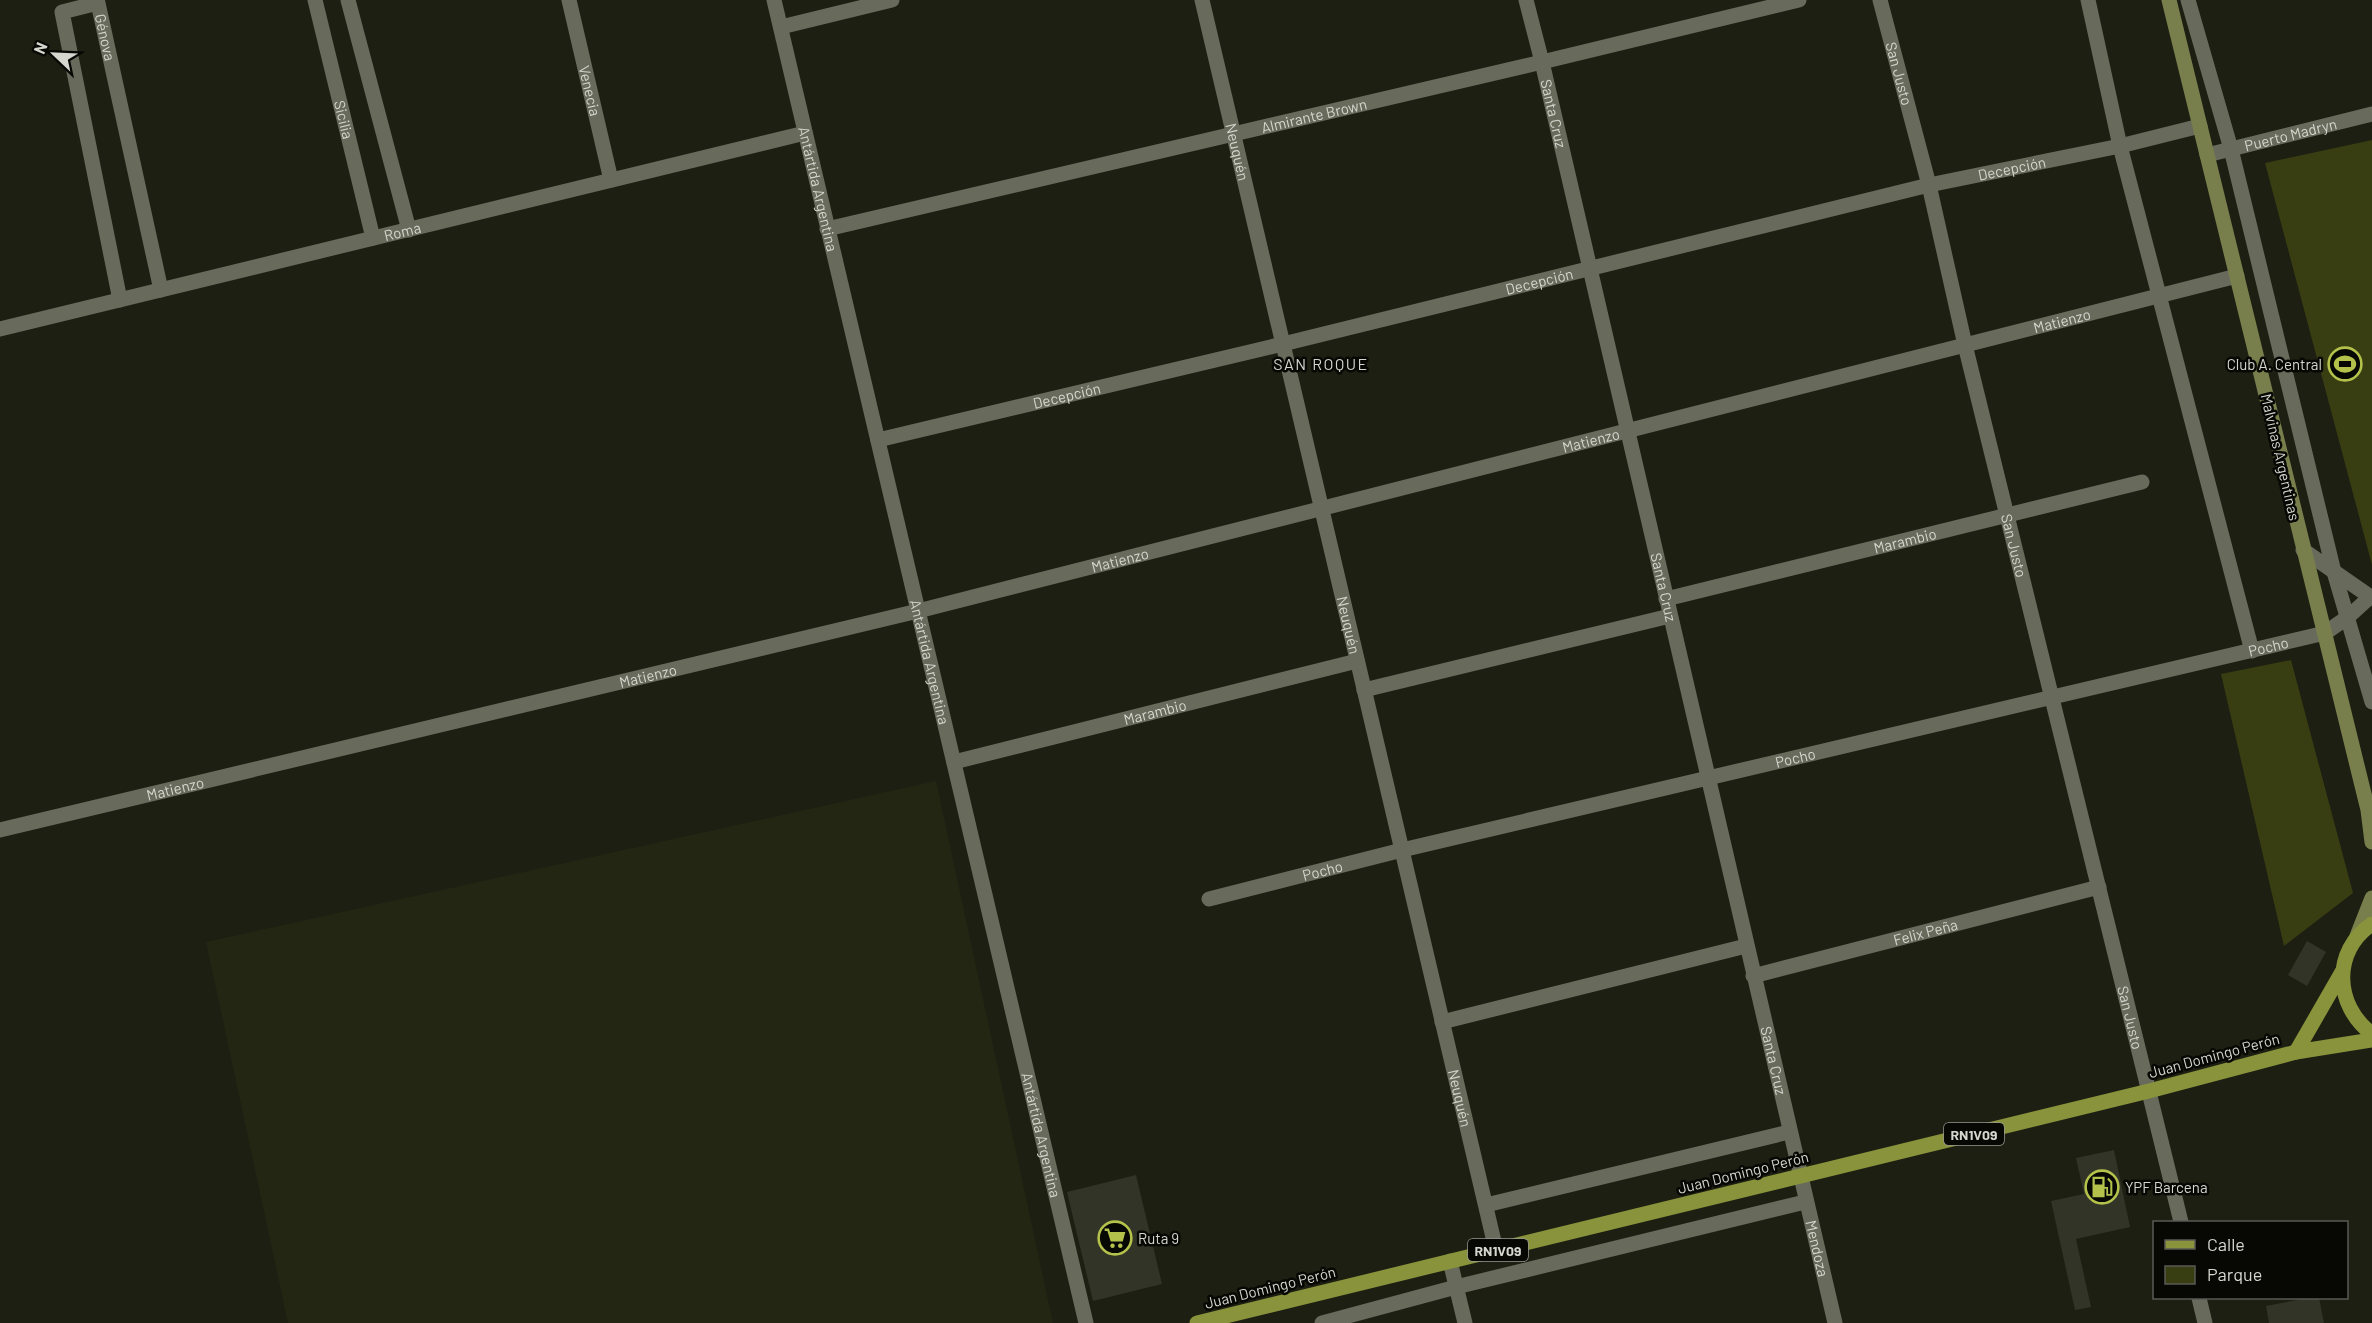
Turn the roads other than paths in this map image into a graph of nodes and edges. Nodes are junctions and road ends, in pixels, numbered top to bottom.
1 (315, 0) edge
2 (348, 0) edge
3 (569, 0) edge
4 (774, 0) edge
5 (891, 0) edge
6 (1202, 0) edge
7 (1526, 0) edge
8 (1799, 0) edge
9 (1880, 0) edge
10 (2088, 0) edge
11 (2169, 0) edge
12 (2191, 2) edge
13 (781, 27) junction
14 (2176, 31) junction
15 (1542, 63) junction
16 (2372, 114) edge
17 (2200, 126) junction
18 (805, 133) junction
19 (1234, 135) junction
20 (2120, 146) junction
21 (2231, 149) junction
22 (2207, 155) junction
23 (611, 180) junction
24 (1929, 185) junction
25 (827, 229) junction
26 (409, 230) junction
27 (373, 238) junction
28 (1590, 269) junction
29 (2237, 276) junction
30 (161, 290) junction
31 (2159, 296) junction
32 (120, 300) junction
33 (0, 329) edge
34 (1283, 344) junction
35 (1965, 345) junction
36 (1627, 431) junction
37 (878, 440) junction
38 (2142, 482) dead end
39 (1322, 508) junction
40 (2007, 516) junction
41 (2303, 550) junction
42 (2334, 572) junction
43 (2371, 597) edge
44 (1666, 599) junction
45 (918, 611) junction
46 (1670, 616) junction
47 (2348, 617) junction
48 (2325, 633) junction
49 (2252, 651) junction
50 (1357, 661) junction
51 (1364, 690) junction
52 (2052, 697) junction
53 (2372, 702) edge
54 (954, 762) junction
55 (1707, 778) junction
56 (2371, 812) edge
57 (0, 830) edge
58 (2372, 842) edge
59 (1402, 850) junction
60 (2099, 887) junction
61 (2372, 898) edge
62 (1209, 900) dead end
63 (2372, 924) edge
64 (2357, 936) junction
65 (1746, 946) junction
66 (2342, 972) junction
67 (1753, 976) junction
68 (1442, 1022) junction
69 (2372, 1034) edge
70 (2372, 1040) edge
71 (2296, 1052) junction
72 (2149, 1091) junction
73 (1789, 1132) junction
74 (1799, 1176) junction
75 (1805, 1202) junction
76 (1486, 1205) junction
77 (2181, 1221) edge
78 (1496, 1250) junction
79 (1450, 1261) junction
80 (1456, 1287) junction
81 (2199, 1299) edge
82 (1086, 1323) edge
83 (1197, 1323) edge
84 (1322, 1323) edge
85 (1465, 1323) edge
86 (1835, 1323) edge
87 (2205, 1323) edge

1 - 27 street, Sicilia
2 - 26 street
3 - 23 street, Venecia
4 - 13 street, Antártida Argentina
5 - 13 street
6 - 19 street, Neuquén
7 - 15 street, Santa Cruz
8 - 15 street, Almirante Brown
9 - 24 street, San Justo
10 - 20 street
11 - 14 main road, Malvinas Argentinas
12 - 14 street
12 - 21 street
13 - 18 street, Antártida Argentina
14 - 17 main road, Malvinas Argentinas
15 - 19 street, Almirante Brown
15 - 28 street, Santa Cruz
16 - 21 street, Puerto Madryn
17 - 20 street, Decepción
17 - 22 main road, Malvinas Argentinas
18 - 23 street, Roma
18 - 25 street, Antártida Argentina
19 - 25 street, Almirante Brown
19 - 34 street, Neuquén
20 - 24 street, Decepción
20 - 31 street
21 - 22 street, Puerto Madryn
21 - 42 street
22 - 29 main road, Malvinas Argentinas
23 - 26 street, Roma
24 - 28 street, Decepción
24 - 35 street, San Justo
25 - 37 street, Antártida Argentina
26 - 27 street, Roma
27 - 30 street, Roma
28 - 34 street, Decepción
28 - 36 street, Santa Cruz
29 - 31 street, Matienzo
29 - 41 main road, Malvinas Argentinas
30 - 32 street, Roma
30 - 32 street, Génova
31 - 35 street, Matienzo
31 - 49 street
32 - 33 street, Roma
34 - 37 street, Decepción
34 - 39 street, Neuquén
35 - 36 street, Matienzo
35 - 40 street, San Justo
36 - 39 street, Matienzo
36 - 44 street, Santa Cruz
37 - 45 street, Antártida Argentina
38 - 40 street, Marambio
39 - 45 street, Matienzo
39 - 50 street, Neuquén
40 - 44 street, Marambio
40 - 52 street, San Justo
41 - 42 street
41 - 48 main road, Malvinas Argentinas
42 - 43 street
42 - 47 street
43 - 47 street, Pocho
44 - 46 street, Santa Cruz
45 - 54 street, Antártida Argentina
45 - 57 street, Matienzo
46 - 51 street
46 - 55 street, Santa Cruz
47 - 48 street, Pocho
47 - 53 street
48 - 49 street, Pocho
48 - 56 main road, Malvinas Argentinas
49 - 52 street, Pocho
50 - 51 street, Neuquén
50 - 54 street, Marambio
51 - 59 street, Neuquén
52 - 55 street, Pocho
52 - 60 street, San Justo
54 - 82 street, Antártida Argentina
55 - 59 street, Pocho
55 - 65 street, Santa Cruz
56 - 58 main road, Malvinas Argentinas
59 - 62 street, Pocho
59 - 68 street, Neuquén
60 - 67 street, Felix Peña
60 - 72 street, San Justo
61 - 64 main road
63 - 64 main road
64 - 66 main road, Juan Domingo Perón
65 - 67 street, Santa Cruz
65 - 68 street
66 - 69 main road
66 - 71 main road, Juan Domingo Perón
67 - 73 street, Santa Cruz
68 - 76 street, Neuquén
70 - 71 main road, Juan Domingo Perón / RN1V09
71 - 72 main road, Juan Domingo Perón / RN1V09
72 - 74 main road, Juan Domingo Perón / RN1V09
72 - 77 street, San Justo
73 - 74 street, Santa Cruz
73 - 76 street
74 - 75 street, Mendoza
74 - 78 main road, Juan Domingo Perón / RN1V09
75 - 80 street
75 - 86 street, Mendoza
76 - 78 street, Neuquén
78 - 79 main road, Juan Domingo Perón / RN1V09
79 - 80 street
79 - 83 main road, Juan Domingo Perón / RN1V09
80 - 84 street
80 - 85 street
81 - 87 street

